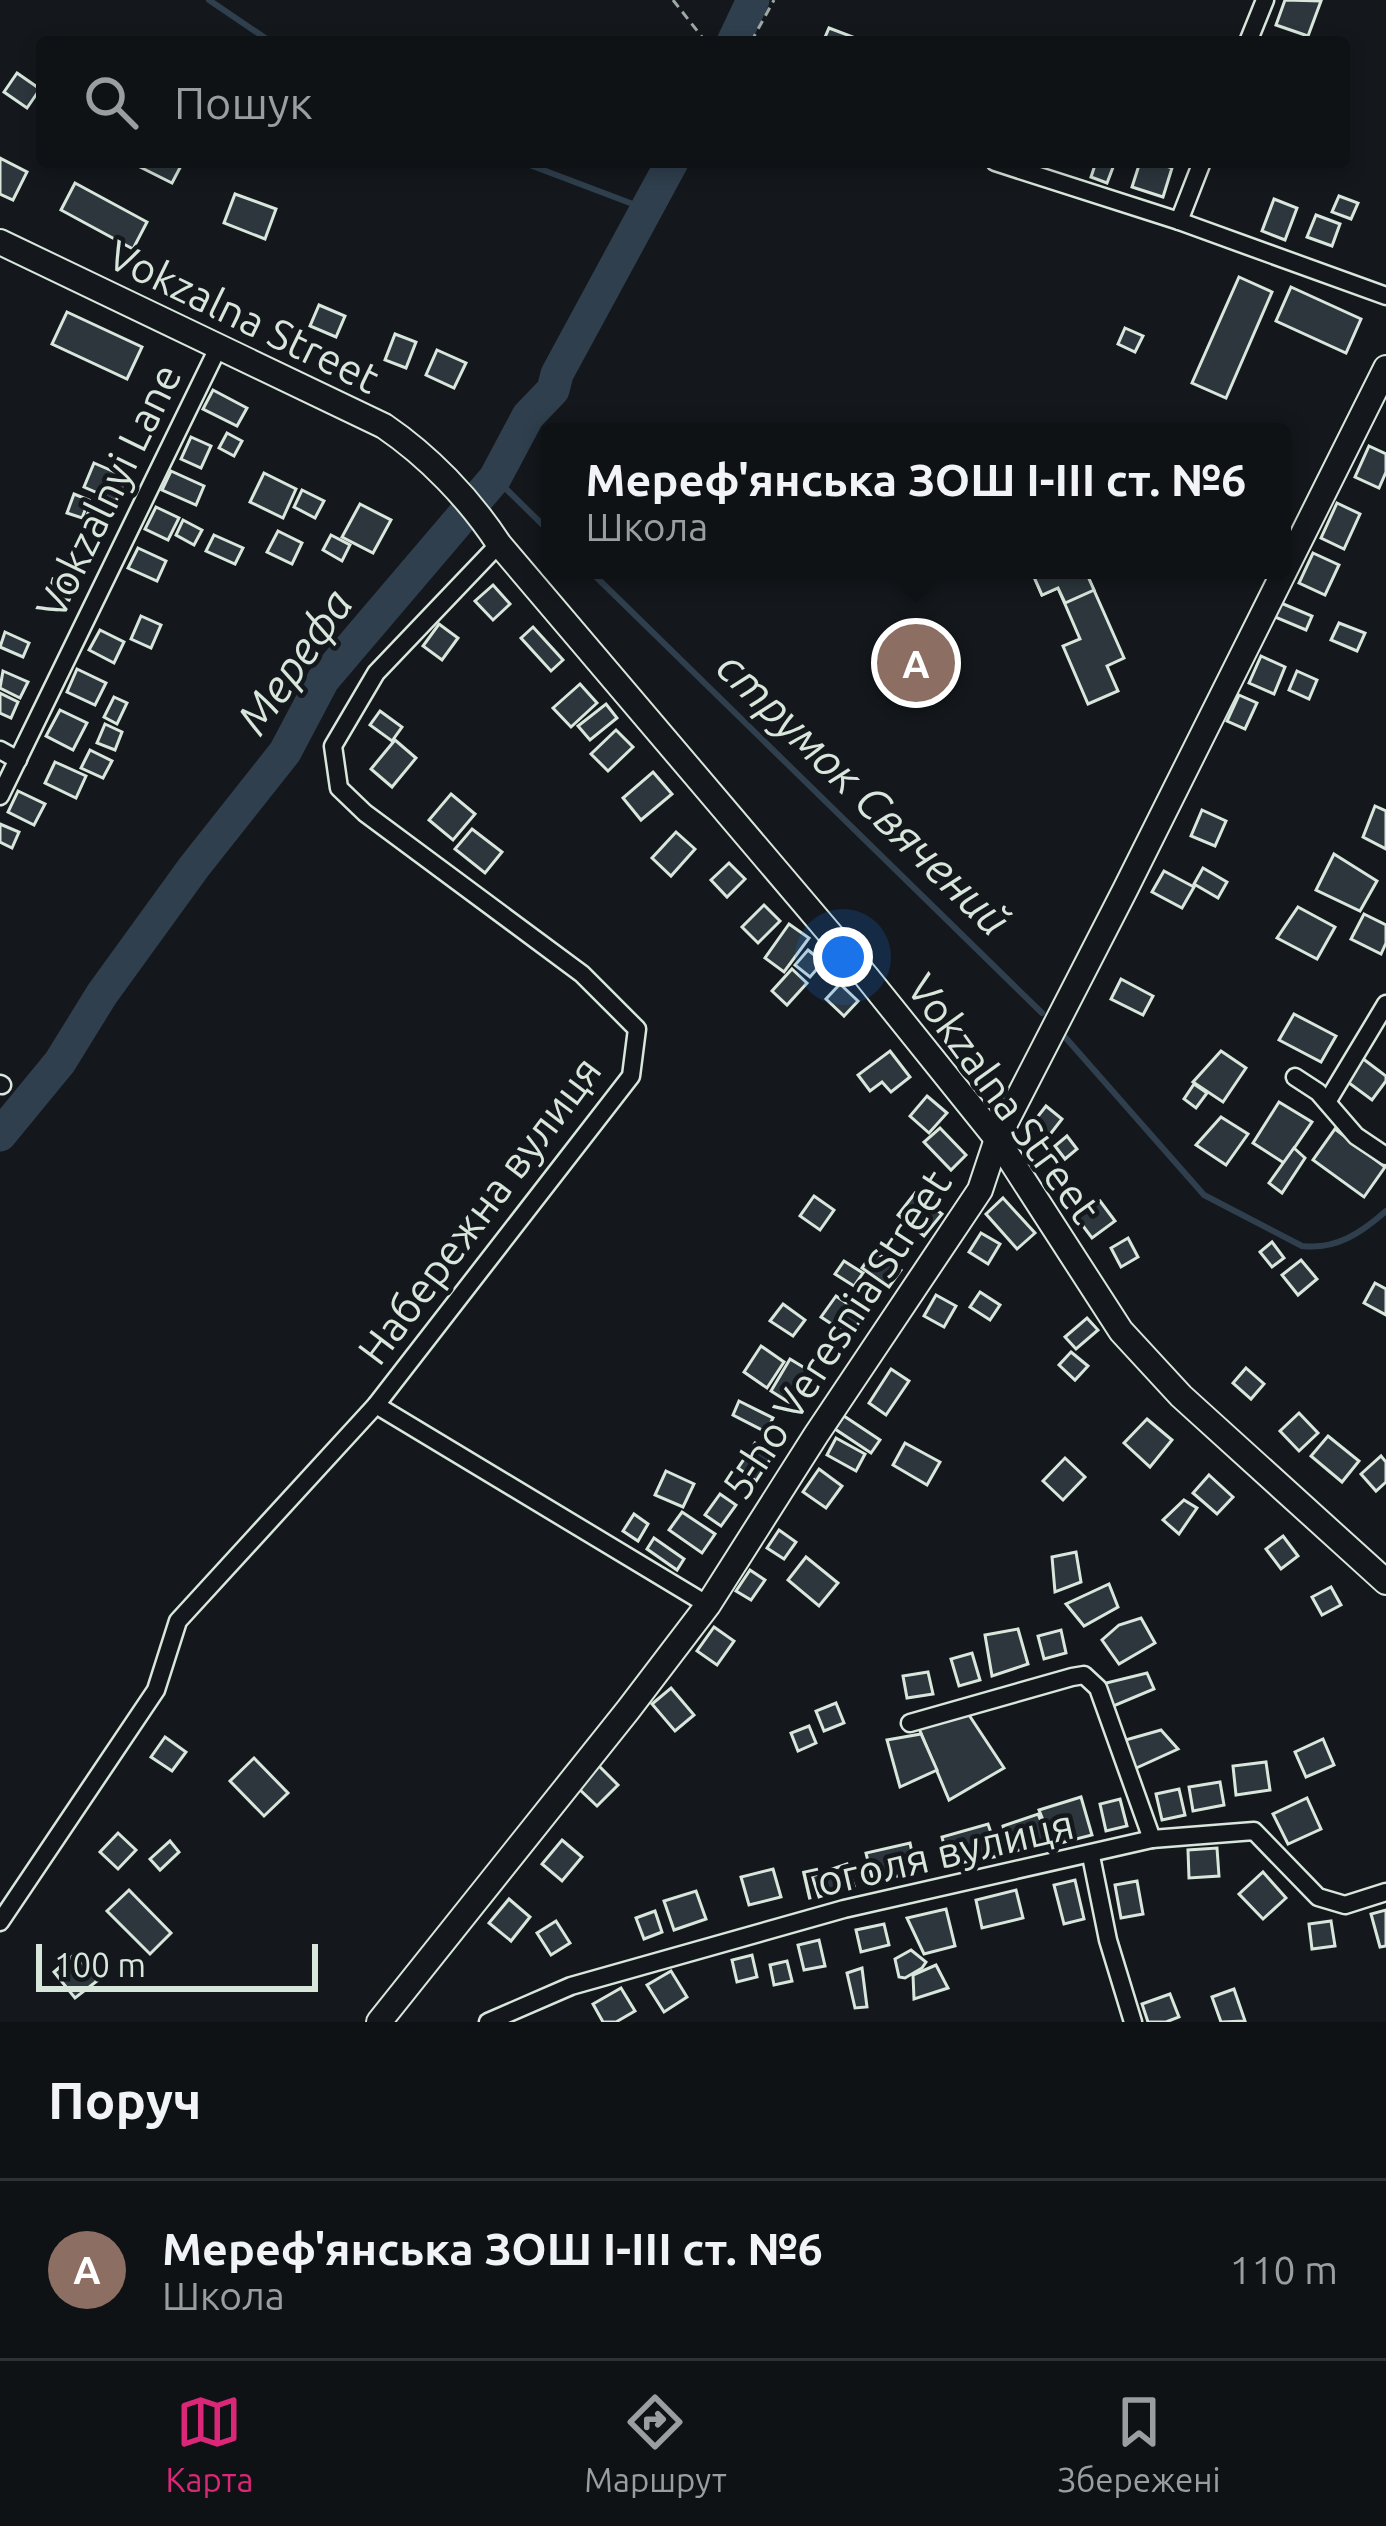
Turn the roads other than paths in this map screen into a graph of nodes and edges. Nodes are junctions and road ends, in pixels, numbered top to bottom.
1 (1265, 0) edge
2 (1250, 36) edge
3 (1014, 168) edge
4 (1200, 168) edge
5 (1179, 221) junction
6 (0, 242) edge
7 (1386, 296) edge
8 (218, 347) junction
9 (1386, 368) edge
10 (494, 535) junction
11 (1291, 558) edge
12 (1280, 579) edge
13 (0, 750) edge
14 (18, 760) junction
15 (0, 796) edge
16 (1386, 1004) edge
17 (1295, 1077) dead end
18 (1327, 1102) junction
19 (997, 1139) junction
20 (1386, 1156) edge
21 (376, 1405) junction
22 (1386, 1582) edge
23 (707, 1605) junction
24 (910, 1723) dead end
25 (1152, 1839) junction
26 (1090, 1856) junction
27 (1386, 1892) edge
28 (0, 1922) edge
29 (379, 2022) edge
30 (488, 2022) edge
31 (1133, 2022) edge

1 - 2 street
3 - 5 street
4 - 5 street
5 - 7 street
6 - 8 street, Vokzalna Street
8 - 10 street, Vokzalna Street
8 - 14 street, Vokzalnyi Lane
9 - 11 street, 5-ho Veresnia Street
10 - 19 street, Vokzalna Street
10 - 21 street, Набережна вулиця
12 - 19 street, 5-ho Veresnia Street
13 - 14 street
14 - 15 street, Vokzalnyi Lane
16 - 18 street
17 - 18 street
18 - 20 street
19 - 22 street, Vokzalna Street
19 - 23 street, 5-ho Veresnia Street
21 - 23 street
21 - 28 street, Набережна вулиця
23 - 29 street, 5-ho Veresnia Street
24 - 25 street
25 - 26 street, Гоголя вулиця
25 - 27 street, Гоголя вулиця
26 - 30 street, Гоголя вулиця
26 - 31 street

